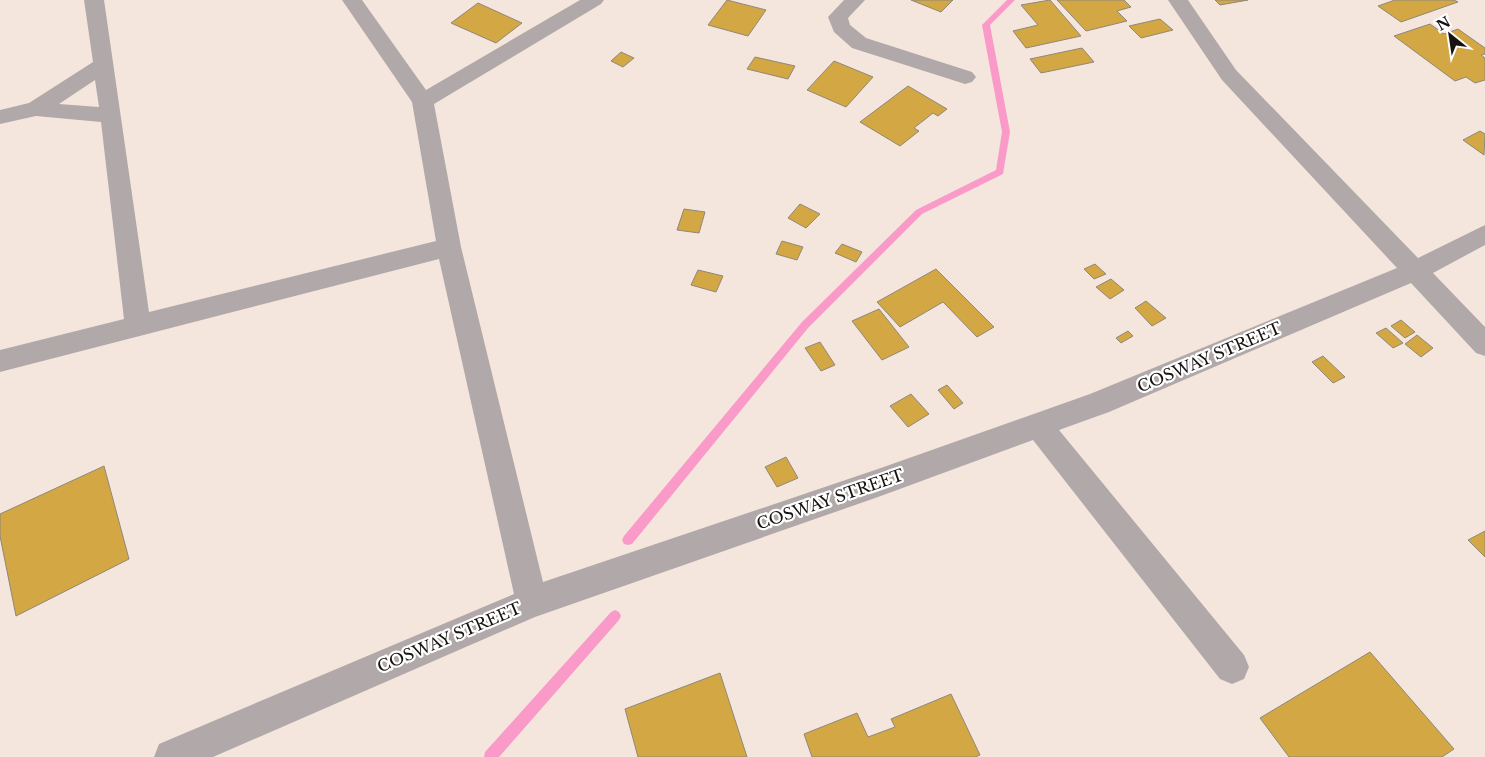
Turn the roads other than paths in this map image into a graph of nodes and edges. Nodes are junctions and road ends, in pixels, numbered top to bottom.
1 (94, 0) edge
2 (352, 0) edge
3 (594, 0) edge
4 (855, 0) edge
5 (1178, 0) edge
6 (104, 64) junction
7 (965, 77) dead end
8 (423, 101) junction
9 (36, 109) junction
10 (111, 116) junction
11 (0, 117) edge
12 (1485, 234) edge
13 (449, 247) junction
14 (1416, 271) junction
15 (138, 325) junction
16 (1485, 345) edge
17 (0, 361) edge
18 (1038, 425) junction
19 (532, 602) junction
20 (1232, 667) dead end
21 (172, 757) edge

1 - 6 street
2 - 8 street
3 - 8 street
4 - 7 street
5 - 14 street
6 - 9 street
6 - 10 street
8 - 13 street
9 - 10 street
9 - 11 street
10 - 15 street
12 - 14 street, COSWAY STREET
13 - 15 street
13 - 19 street
14 - 16 street
14 - 18 street, COSWAY STREET
15 - 17 street
18 - 19 street, COSWAY STREET
18 - 20 street
19 - 21 street, COSWAY STREET

